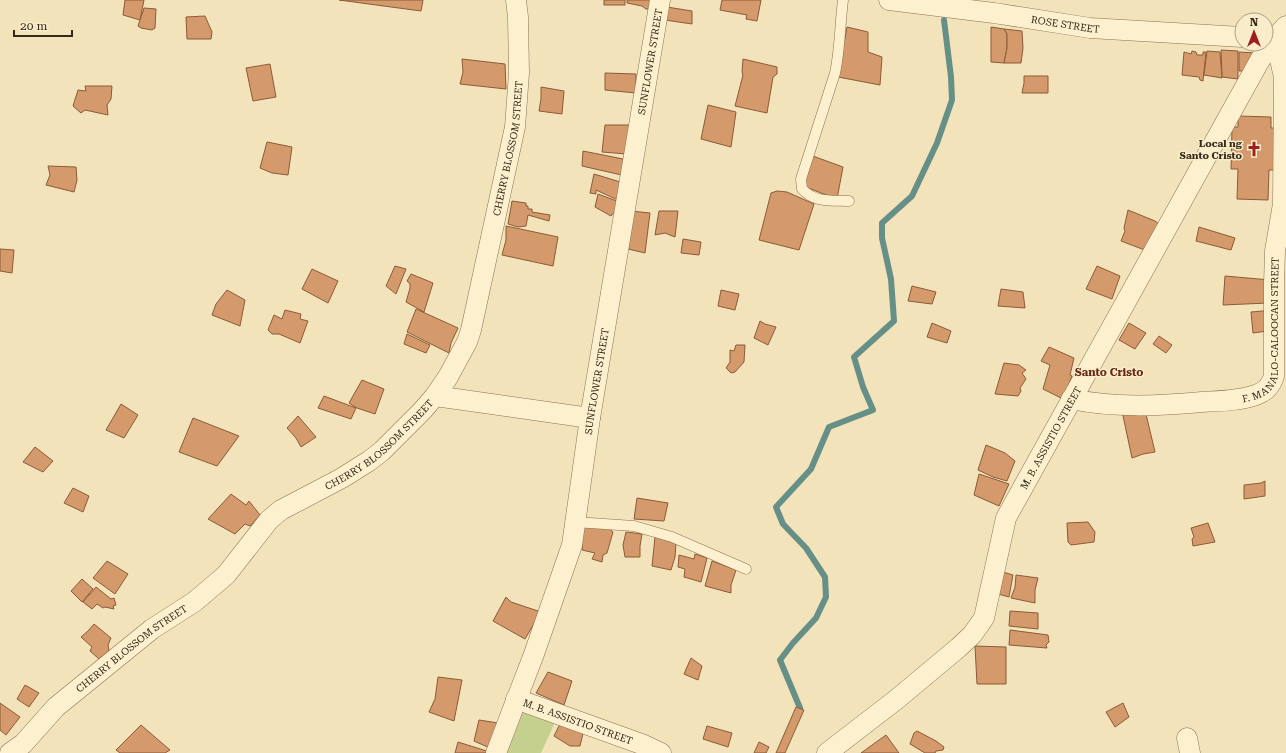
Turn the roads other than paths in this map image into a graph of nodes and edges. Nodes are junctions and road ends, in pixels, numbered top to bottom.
1 (516, 0) edge
2 (660, 0) edge
3 (843, 0) edge
4 (889, 0) edge
5 (1276, 34) edge
6 (1234, 37) edge
7 (849, 201) dead end
8 (1285, 204) edge
9 (435, 396) junction
10 (1071, 399) junction
11 (590, 418) junction
12 (575, 522) junction
13 (746, 568) dead end
14 (516, 699) junction
15 (837, 750) edge
16 (10, 753) edge
17 (496, 753) edge
18 (661, 753) edge

1 - 9 street, CHERRY BLOSSOM STREET
2 - 11 street, SUNFLOWER STREET
3 - 7 lane
4 - 6 street, ROSE STREET
5 - 8 street, F. MANALO-CALOOCAN STREET
5 - 10 street, M. B. ASSISTIO STREET
8 - 10 street, F. MANALO-CALOOCAN STREET
9 - 11 street
9 - 16 street, CHERRY BLOSSOM STREET
10 - 15 street, M. B. ASSISTIO STREET
11 - 12 street, SUNFLOWER STREET
12 - 13 lane
12 - 14 street, SUNFLOWER STREET
14 - 17 street, SUNFLOWER STREET
14 - 18 street, M. B. ASSISTIO STREET

